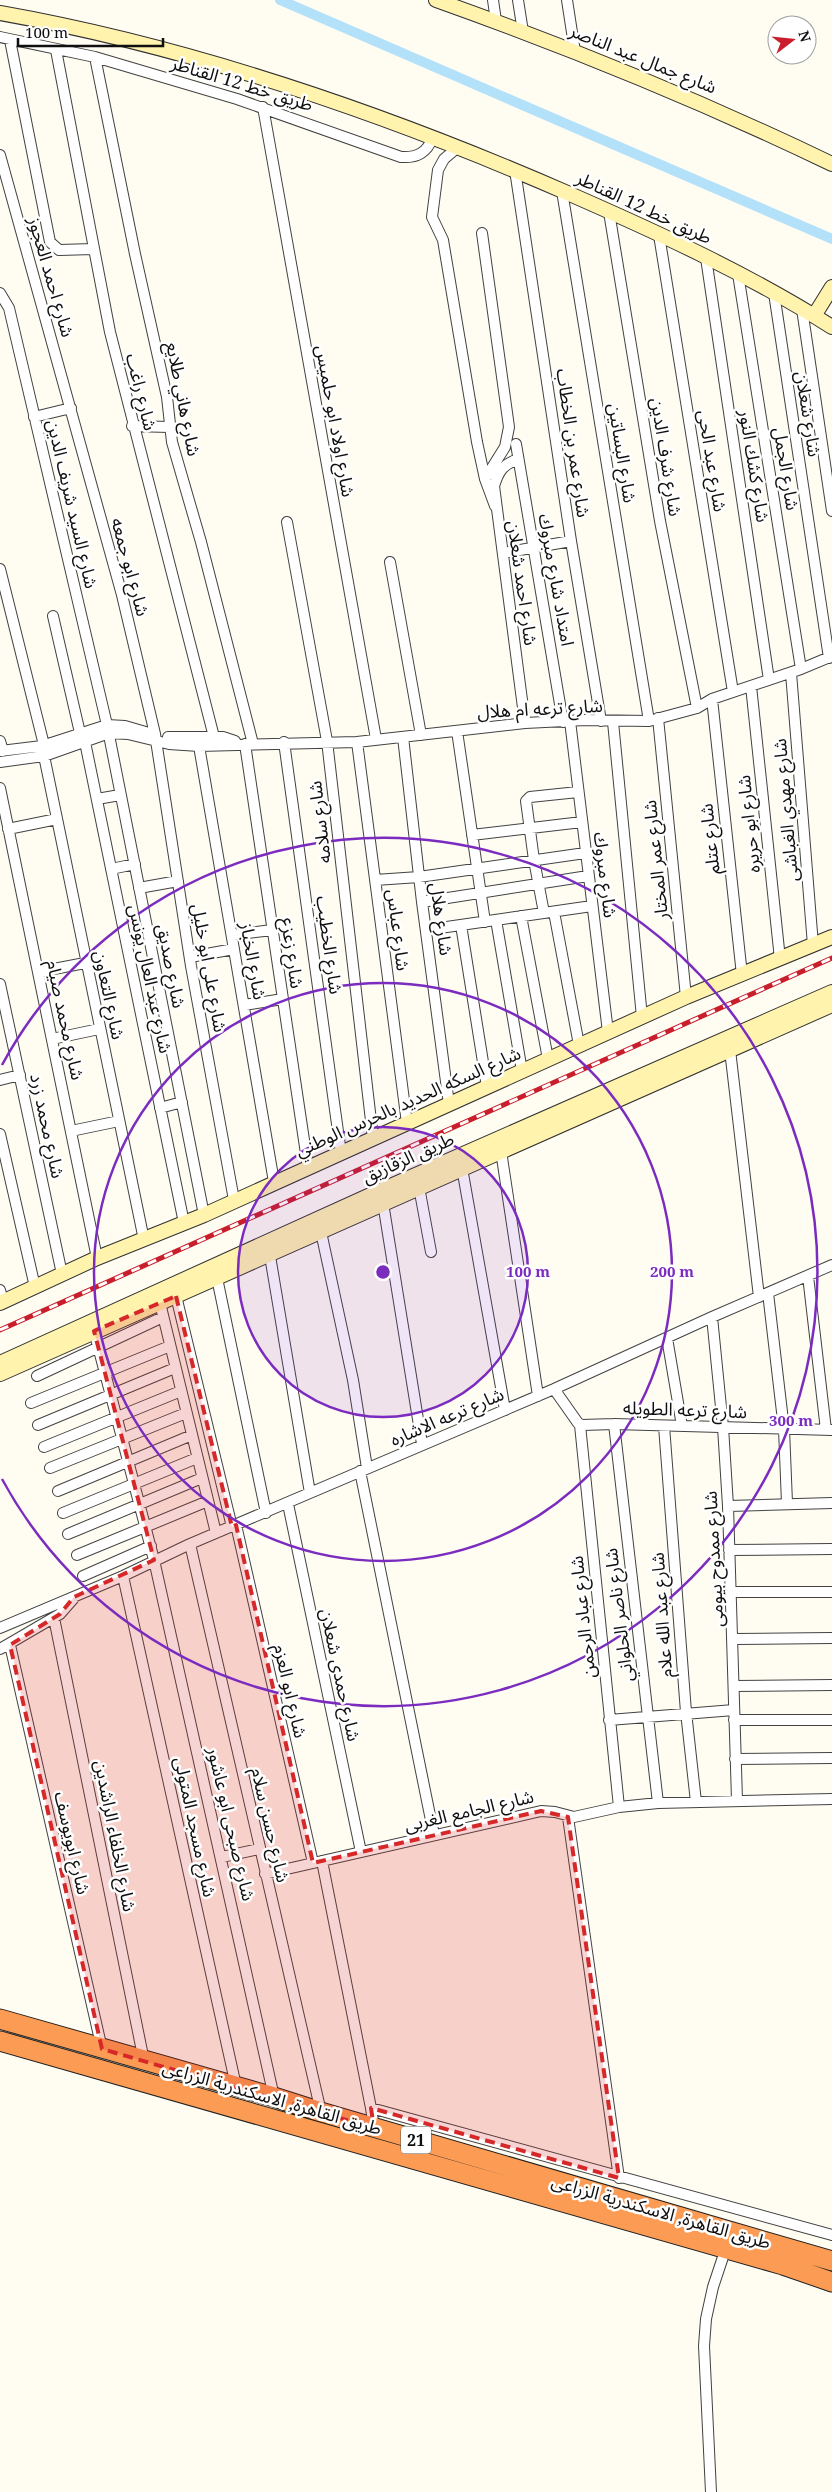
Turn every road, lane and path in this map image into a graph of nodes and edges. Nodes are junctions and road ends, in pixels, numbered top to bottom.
1 (436, 0) edge
2 (492, 0) edge
3 (518, 0) edge
4 (567, 0) edge
5 (452, 3) edge
6 (0, 13) edge
7 (496, 21) junction
8 (523, 32) junction
9 (5, 39) edge
10 (56, 50) junction
11 (575, 52) junction
12 (95, 57) junction
13 (263, 107) junction
14 (433, 136) junction
15 (458, 146) junction
16 (0, 155) edge
17 (832, 164) edge
18 (515, 170) junction
19 (562, 191) junction
20 (609, 212) junction
21 (482, 234) dead end
22 (659, 235) junction
23 (94, 249) junction
24 (706, 258) junction
25 (738, 274) junction
26 (832, 287) edge
27 (0, 293) edge
28 (774, 293) junction
29 (808, 313) junction
30 (832, 328) edge
31 (71, 408) junction
32 (34, 417) junction
33 (132, 426) junction
34 (170, 427) junction
35 (516, 444) dead end
36 (518, 459) junction
37 (485, 479) junction
38 (495, 506) junction
39 (832, 511) edge
40 (287, 522) dead end
41 (571, 541) junction
42 (534, 548) junction
43 (502, 553) junction
44 (390, 562) dead end
45 (0, 569) edge
46 (53, 616) dead end
47 (831, 657) edge
48 (796, 671) junction
49 (769, 680) junction
50 (751, 686) junction
51 (733, 692) junction
52 (712, 699) junction
53 (697, 708) junction
54 (654, 720) junction
55 (601, 721) junction
56 (567, 722) junction
57 (613, 722) junction
58 (525, 723) junction
59 (108, 729) junction
60 (457, 730) junction
61 (80, 733) junction
62 (421, 735) junction
63 (214, 737) junction
64 (403, 737) junction
65 (155, 738) junction
66 (376, 739) junction
67 (327, 741) junction
68 (85, 742) junction
69 (284, 742) junction
70 (357, 742) junction
71 (245, 744) junction
72 (199, 746) junction
73 (44, 749) junction
74 (1, 751) edge
75 (0, 788) edge
76 (578, 792) junction
77 (120, 795) junction
78 (97, 799) junction
79 (57, 819) junction
80 (582, 822) junction
81 (8, 829) junction
82 (529, 829) junction
83 (472, 836) junction
84 (585, 853) junction
85 (534, 860) junction
86 (135, 864) junction
87 (476, 868) junction
88 (111, 869) junction
89 (588, 876) junction
90 (419, 877) junction
91 (375, 880) junction
92 (178, 881) junction
93 (538, 885) junction
94 (139, 888) junction
95 (480, 894) junction
96 (422, 902) junction
97 (592, 906) junction
98 (549, 912) junction
99 (521, 916) junction
100 (496, 920) junction
101 (485, 922) junction
102 (461, 925) junction
103 (272, 930) junction
104 (426, 930) junction
105 (232, 935) junction
106 (832, 937) edge
107 (813, 946) junction
108 (234, 949) junction
109 (190, 957) junction
110 (780, 959) junction
111 (85, 963) junction
112 (38, 972) junction
113 (742, 975) junction
114 (0, 984) edge
115 (832, 992) edge
116 (686, 998) junction
117 (282, 999) junction
118 (244, 1005) junction
119 (832, 1005) edge
120 (642, 1017) junction
121 (99, 1029) junction
122 (608, 1032) junction
123 (52, 1039) junction
124 (579, 1045) junction
125 (730, 1050) junction
126 (548, 1059) junction
127 (522, 1071) junction
128 (665, 1072) junction
129 (20, 1075) junction
130 (0, 1080) edge
131 (487, 1087) junction
132 (182, 1102) junction
133 (449, 1104) junction
134 (160, 1108) junction
135 (119, 1121) junction
136 (407, 1123) junction
137 (71, 1131) junction
138 (0, 1134) edge
139 (373, 1138) junction
140 (502, 1151) junction
141 (341, 1153) junction
142 (308, 1168) junction
143 (462, 1168) junction
144 (274, 1182) junction
145 (419, 1187) junction
146 (234, 1200) junction
147 (383, 1203) junction
148 (204, 1215) junction
149 (184, 1223) junction
150 (321, 1232) junction
151 (144, 1240) junction
152 (431, 1252) dead end
153 (270, 1256) junction
154 (97, 1258) junction
155 (832, 1265) edge
156 (62, 1274) junction
157 (808, 1276) junction
158 (217, 1278) junction
159 (35, 1287) junction
160 (180, 1290) junction
161 (763, 1295) junction
162 (1, 1298) edge
163 (160, 1303) junction
164 (163, 1317) junction
165 (712, 1317) junction
166 (94, 1331) junction
167 (666, 1338) junction
168 (98, 1346) junction
169 (170, 1346) junction
170 (0, 1363) edge
171 (176, 1368) junction
172 (105, 1372) junction
173 (0, 1374) edge
174 (37, 1376) dead end
175 (554, 1389) junction
176 (181, 1391) junction
177 (111, 1394) junction
178 (538, 1396) junction
179 (31, 1403) dead end
180 (505, 1410) junction
181 (186, 1413) junction
182 (117, 1416) junction
183 (614, 1424) junction
184 (38, 1425) dead end
185 (580, 1425) junction
186 (664, 1426) junction
187 (682, 1426) junction
188 (723, 1427) junction
189 (784, 1429) junction
190 (829, 1430) edge
191 (192, 1435) junction
192 (122, 1437) junction
193 (422, 1444) junction
194 (44, 1447) dead end
195 (197, 1458) junction
196 (128, 1460) junction
197 (50, 1468) dead end
198 (364, 1470) junction
199 (202, 1478) junction
200 (134, 1483) junction
201 (58, 1491) dead end
202 (310, 1493) junction
203 (208, 1501) junction
204 (787, 1503) junction
205 (832, 1503) edge
206 (140, 1504) junction
207 (288, 1504) junction
208 (728, 1506) junction
209 (266, 1512) junction
210 (63, 1514) dead end
211 (146, 1526) junction
212 (234, 1526) junction
213 (216, 1533) junction
214 (68, 1534) dead end
215 (190, 1544) junction
216 (151, 1546) junction
217 (832, 1549) edge
218 (729, 1550) junction
219 (77, 1555) dead end
220 (154, 1560) junction
221 (83, 1576) dead end
222 (123, 1576) junction
223 (732, 1592) junction
224 (832, 1592) edge
225 (74, 1597) junction
226 (54, 1618) junction
227 (0, 1628) edge
228 (832, 1638) edge
229 (734, 1639) junction
230 (5, 1647) edge
231 (832, 1684) edge
232 (734, 1686) junction
233 (686, 1712) junction
234 (734, 1715) junction
235 (648, 1717) junction
236 (610, 1720) junction
237 (832, 1720) edge
238 (832, 1758) edge
239 (735, 1759) junction
240 (832, 1799) edge
241 (737, 1800) junction
242 (696, 1802) junction
243 (658, 1803) junction
244 (619, 1807) junction
245 (568, 1817) junction
246 (434, 1836) junction
247 (259, 1849) junction
248 (361, 1852) junction
249 (222, 1857) junction
250 (317, 1862) junction
251 (265, 1874) junction
252 (0, 2019) edge
253 (0, 2040) edge
254 (102, 2049) junction
255 (144, 2061) junction
256 (236, 2086) junction
257 (274, 2096) junction
258 (371, 2108) junction
259 (321, 2112) junction
260 (374, 2128) junction
261 (619, 2178) junction
262 (832, 2235) edge
263 (726, 2248) junction
264 (832, 2261) edge
265 (832, 2282) edge
266 (711, 2492) edge

1 - 5 main road, شارع جمال عبد الناصر
2 - 7 street
3 - 8 street
4 - 11 street
5 - 7 main road, شارع جمال عبد الناصر
6 - 14 main road, طريق خط 12 القناطر
7 - 8 main road, شارع جمال عبد الناصر
8 - 11 main road, شارع جمال عبد الناصر
9 - 10 street, طريق خط 12 القناطر
9 - 23 street
10 - 12 street, طريق خط 12 القناطر
10 - 23 street, شارع راغب
11 - 17 main road, شارع جمال عبد الناصر
12 - 13 street, طريق خط 12 القناطر
12 - 34 street, شارع هاني طلايع
13 - 14 street, طريق خط 12 القناطر
13 - 66 street, شارع اولاد ابو حلميس
14 - 15 main road, طريق خط 12 القناطر
15 - 18 main road, طريق خط 12 القناطر
15 - 37 street
16 - 31 street, شارع احمد العجوز
18 - 19 main road, طريق خط 12 القناطر
18 - 41 street, شارع عمر بن الخطاب
19 - 20 main road, طريق خط 12 القناطر
19 - 54 street, شارع البساتين
20 - 22 main road, طريق خط 12 القناطر
20 - 53 street, شارع شرف الدين
21 - 37 street
22 - 24 main road, طريق خط 12 القناطر
22 - 51 street, شارع عبد الحى
23 - 33 street, شارع راغب
24 - 25 main road, طريق خط 12 القناطر
24 - 49 street, شارع كشك النور
25 - 28 main road, طريق خط 12 القناطر
25 - 48 street, شارع الجمل
26 - 29 main road
27 - 32 street, شارع السيد شريف الدين
28 - 29 main road, طريق خط 12 القناطر
28 - 47 street, شارع شعلان
29 - 30 main road, طريق خط 12 القناطر
29 - 39 street
31 - 32 street
31 - 65 street, شارع ابو جمعه
32 - 59 street, شارع السيد شريف الدين
33 - 34 street
33 - 63 street, شارع راغب
34 - 71 street, شارع هاني طلايع
35 - 36 street, امتداد شارع مبروك
36 - 38 street, شارع احمد شعلان
36 - 42 street, امتداد شارع مبروك
37 - 38 street
38 - 43 street, شارع احمد شعلان
40 - 67 street, شارع سلامه
41 - 42 street
41 - 55 street, شارع عمر بن الخطاب
42 - 43 street
42 - 56 street, امتداد شارع مبروك
43 - 58 street, شارع احمد شعلان
44 - 62 street
45 - 73 street, شارع التعاون
46 - 61 street
47 - 48 street, شارع ترعه ام هلال
48 - 49 street, شارع ترعه ام هلال
48 - 107 street, شارع مهدي الغباشى
49 - 50 street, شارع ترعه ام هلال
50 - 51 street, شارع ترعه ام هلال
50 - 110 street, شارع ابو حريره
51 - 52 street, شارع ترعه ام هلال
52 - 53 street, شارع ترعه ام هلال
52 - 113 street, شارع عتلم
53 - 54 street, شارع ترعه ام هلال
54 - 57 street, شارع ترعه ام هلال
54 - 116 street, شارع عمر المختار
55 - 56 street, شارع ترعه ام هلال
55 - 57 street, شارع ترعه ام هلال
56 - 58 street, شارع ترعه ام هلال
56 - 76 street, شارع مبروك
57 - 120 street
58 - 60 street, شارع ترعه ام هلال
59 - 61 street, شارع ترعه ام هلال
59 - 65 street, شارع ترعه ام هلال
59 - 68 street, شارع ترعه ام هلال
59 - 77 street, شارع صديق
60 - 62 street, شارع ترعه ام هلال
60 - 83 street
61 - 73 street, شارع ترعه ام هلال
62 - 64 street, شارع ترعه ام هلال
63 - 65 street, شارع ترعه ام هلال
63 - 71 street, شارع ترعه ام هلال
64 - 66 street, شارع ترعه ام هلال
64 - 90 street, شارع هلال
65 - 72 street, شارع ترعه ام هلال
65 - 92 street, شارع على ابو خليل
66 - 70 street, شارع ترعه ام هلال
67 - 69 street, شارع ترعه ام هلال
67 - 70 street, شارع ترعه ام هلال
67 - 139 street, شارع سلامه
68 - 73 street, شارع ترعه ام هلال
68 - 78 street, شارع عبد العال يونس
69 - 71 street, شارع ترعه ام هلال
69 - 141 street, شارع الخطيب
70 - 91 street, شارع عباس
71 - 72 street, شارع ترعه ام هلال
71 - 103 street, شارع زعزع
72 - 105 street, شارع الخباز
73 - 74 street, شارع ترعه ام هلال
73 - 79 street, شارع التعاون
75 - 81 street, شارع محمد صيام
76 - 80 street, شارع مبروك
76 - 82 street
77 - 78 street
77 - 86 street, شارع صديق
78 - 88 street, شارع عبد العال يونس
79 - 81 street
79 - 111 street, شارع التعاون
80 - 82 street
80 - 84 street, شارع مبروك
81 - 112 street, شارع محمد صيام
82 - 83 street
82 - 85 street
83 - 87 street
84 - 85 street
84 - 89 street, شارع مبروك
85 - 87 street
85 - 93 street
86 - 88 street
86 - 94 street, شارع صديق
87 - 90 street
87 - 95 street
88 - 134 street, شارع عبد العال يونس
89 - 93 street
89 - 97 street, شارع مبروك
90 - 91 street
90 - 96 street, شارع هلال
91 - 136 street, شارع عباس
92 - 94 street
92 - 109 street, شارع على ابو خليل
93 - 95 street
93 - 98 street
94 - 132 street, شارع صديق
95 - 96 street
95 - 101 street
96 - 104 street, شارع هلال
97 - 98 street
97 - 122 street, شارع مبروك
98 - 99 street
98 - 124 street
99 - 100 street
99 - 126 street
100 - 101 street
100 - 127 street
101 - 102 street
102 - 104 street
102 - 131 street
103 - 105 street
103 - 117 street, شارع زعزع
104 - 133 street, شارع هلال
105 - 108 street, شارع الخباز
106 - 107 main road, شارع السكه الحديد بالحرس الوطني
107 - 110 main road, شارع السكه الحديد بالحرس الوطني
108 - 109 street
108 - 118 street, شارع الخباز
109 - 146 street, شارع على ابو خليل
110 - 113 main road, شارع السكه الحديد بالحرس الوطني
111 - 112 street
111 - 121 street, شارع التعاون
112 - 123 street, شارع محمد صيام
113 - 116 main road, شارع السكه الحديد بالحرس الوطني
114 - 129 street, شارع محمد زرد
115 - 128 main road, طريق الزقازيق
116 - 120 main road, شارع السكه الحديد بالحرس الوطني
117 - 118 street
117 - 142 street, شارع زعزع
118 - 144 street, شارع الخباز
119 - 125 main road, طريق الزقازيق
120 - 122 main road, شارع السكه الحديد بالحرس الوطني
121 - 123 street
121 - 135 street, شارع التعاون
122 - 124 main road, شارع السكه الحديد بالحرس الوطني
123 - 137 street, شارع محمد صيام
124 - 126 main road, شارع السكه الحديد بالحرس الوطني
125 - 128 main road, طريق الزقازيق
125 - 161 street
126 - 127 main road, شارع السكه الحديد بالحرس الوطني
127 - 131 main road, شارع السكه الحديد بالحرس الوطني
128 - 140 main road, طريق الزقازيق
128 - 160 main road, طريق الزقازيق
129 - 130 street
129 - 156 street, شارع محمد زرد
131 - 133 main road, شارع السكه الحديد بالحرس الوطني
132 - 134 street
132 - 148 street, شارع صديق
133 - 136 main road, شارع السكه الحديد بالحرس الوطني
134 - 149 street, شارع عبد العال يونس
135 - 137 street
135 - 151 street, شارع التعاون
136 - 139 main road, شارع السكه الحديد بالحرس الوطني
137 - 154 street, شارع محمد صيام
138 - 159 street
139 - 141 main road, شارع السكه الحديد بالحرس الوطني
140 - 143 main road, طريق الزقازيق
140 - 178 street
141 - 142 main road, شارع السكه الحديد بالحرس الوطني
142 - 144 main road, شارع السكه الحديد بالحرس الوطني
143 - 145 main road, طريق الزقازيق
143 - 180 street
144 - 146 main road, شارع السكه الحديد بالحرس الوطني
145 - 147 main road, طريق الزقازيق
145 - 152 street
146 - 148 main road, شارع السكه الحديد بالحرس الوطني
147 - 150 main road, طريق الزقازيق
147 - 193 street
148 - 149 main road, شارع السكه الحديد بالحرس الوطني
149 - 151 main road, شارع السكه الحديد بالحرس الوطني
150 - 153 main road, طريق الزقازيق
150 - 198 street
151 - 154 main road, شارع السكه الحديد بالحرس الوطني
153 - 158 main road, طريق الزقازيق
153 - 202 street
154 - 156 main road, شارع السكه الحديد بالحرس الوطني
155 - 157 street, شارع ترعه الاشاره
156 - 159 main road, شارع السكه الحديد بالحرس الوطني
157 - 161 street, شارع ترعه الاشاره
157 - 190 street
158 - 160 main road, طريق الزقازيق
158 - 209 street
159 - 162 main road, شارع السكه الحديد بالحرس الوطني
160 - 163 main road, طريق الزقازيق
160 - 170 main road, طريق الزقازيق
160 - 212 street, شارع ابو العزم
161 - 165 street, شارع ترعه الاشاره
161 - 189 street
163 - 164 street
163 - 166 main road, طريق الزقازيق
164 - 168 street
164 - 169 street
165 - 167 street, شارع ترعه الاشاره
165 - 188 street, شارع ممدوح بيومى
166 - 168 street, شارع صبحى ابو عاشور
166 - 173 main road, طريق الزقازيق
167 - 175 street, شارع ترعه الاشاره
167 - 187 street
168 - 172 street, شارع صبحى ابو عاشور
168 - 174 street
169 - 171 street
169 - 172 street
171 - 176 street
171 - 177 street
172 - 177 street, شارع صبحى ابو عاشور
172 - 179 street
175 - 178 street, شارع ترعه الاشاره
175 - 185 street
176 - 181 street
176 - 182 street
177 - 182 street, شارع صبحى ابو عاشور
177 - 184 street
178 - 180 street, شارع ترعه الاشاره
180 - 193 street, شارع ترعه الاشاره
181 - 191 street
181 - 192 street
182 - 192 street, شارع صبحى ابو عاشور
182 - 194 street
183 - 185 street, شارع ترعه الطويله
183 - 186 street, شارع ترعه الطويله
183 - 235 street, شارع ناصر الحلواني
185 - 236 street, شارع عباد الرحمن
186 - 187 street, شارع ترعه الطويله
186 - 233 street, شارع عبد الله علام
187 - 188 street, شارع ترعه الطويله
188 - 189 street, شارع ترعه الطويله
188 - 208 street, شارع ممدوح بيومى
189 - 190 street, شارع ترعه الطويله
189 - 204 street
191 - 195 street
191 - 196 street
192 - 196 street, شارع صبحى ابو عاشور
192 - 197 street
193 - 198 street, شارع ترعه الاشاره
195 - 199 street
195 - 200 street
196 - 200 street, شارع صبحى ابو عاشور
196 - 201 street
198 - 202 street, شارع ترعه الاشاره
198 - 246 street
199 - 203 street
199 - 206 street
200 - 206 street, شارع صبحى ابو عاشور
200 - 210 street
202 - 207 street, شارع ترعه الاشاره
203 - 211 street
203 - 213 street
204 - 205 street
204 - 208 street
206 - 211 street, شارع صبحى ابو عاشور
206 - 214 street
207 - 209 street, شارع ترعه الاشاره
207 - 248 street, شارع حمدى شعلان
208 - 218 street, شارع ممدوح بيومى
209 - 212 street, شارع ترعه الاشاره
211 - 216 street, شارع صبحى ابو عاشور
211 - 219 street
212 - 213 street, شارع ترعه الاشاره
212 - 250 street, شارع ابو العزم
213 - 215 street, شارع ترعه الاشاره
215 - 220 street, شارع ترعه الاشاره
215 - 247 street, شارع حسن سلام
216 - 220 street, شارع صبحى ابو عاشور
216 - 221 street
217 - 218 street
218 - 223 street, شارع ممدوح بيومى
220 - 222 street, شارع ترعه الاشاره
220 - 249 street, شارع صبحى ابو عاشور
222 - 225 street, شارع ترعه الاشاره
222 - 256 street, شارع مسجد المتولى
223 - 224 street
223 - 229 street, شارع ممدوح بيومى
225 - 226 street, شارع ترعه الاشاره
225 - 227 street, شارع ترعه الاشاره
226 - 230 street, شارع ترعه الاشاره
226 - 255 street, شارع الخلفاء الراشدين
228 - 229 street
229 - 232 street, شارع ممدوح بيومى
230 - 254 street, شارع ابويوسف
231 - 232 street
232 - 234 street, شارع ممدوح بيومى
233 - 234 street
233 - 235 street
233 - 242 street, شارع عبد الله علام
234 - 237 street
234 - 239 street, شارع ممدوح بيومى
235 - 236 street
235 - 243 street, شارع ناصر الحلواني
236 - 244 street, شارع عباد الرحمن
238 - 239 street
239 - 241 street, شارع ممدوح بيومى
240 - 241 street, شارع الجامع الغربى
241 - 242 street, شارع الجامع الغربى
242 - 243 street, شارع الجامع الغربى
243 - 244 street, شارع الجامع الغربى
244 - 245 street, شارع الجامع الغربى
245 - 246 street, شارع الجامع الغربى
245 - 261 street
246 - 248 street, شارع الجامع الغربى
247 - 249 street
247 - 251 street, شارع حسن سلام
248 - 250 street, شارع الجامع الغربى
249 - 257 street, شارع صبحى ابو عاشور
250 - 251 street, شارع الجامع الغربى
250 - 258 street, شارع ابو العزم
251 - 259 street, شارع حسن سلام
252 - 254 highway, طريق القاهرة, الاسكندرية الزراعى / 21
253 - 263 highway, طريق القاهرة, الاسكندرية الزراعى / 21
254 - 255 highway, طريق القاهرة, الاسكندرية الزراعى / 21
255 - 256 highway, طريق القاهرة, الاسكندرية الزراعى / 21
256 - 257 highway, طريق القاهرة, الاسكندرية الزراعى / 21
257 - 259 highway, طريق القاهرة, الاسكندرية الزراعى / 21
258 - 260 street, شارع ابو العزم
258 - 261 street
259 - 260 highway, طريق القاهرة, الاسكندرية الزراعى / 21
260 - 264 highway, طريق القاهرة, الاسكندرية الزراعى / 21
261 - 262 street
263 - 265 highway, طريق القاهرة, الاسكندرية الزراعى / 21
263 - 266 street

